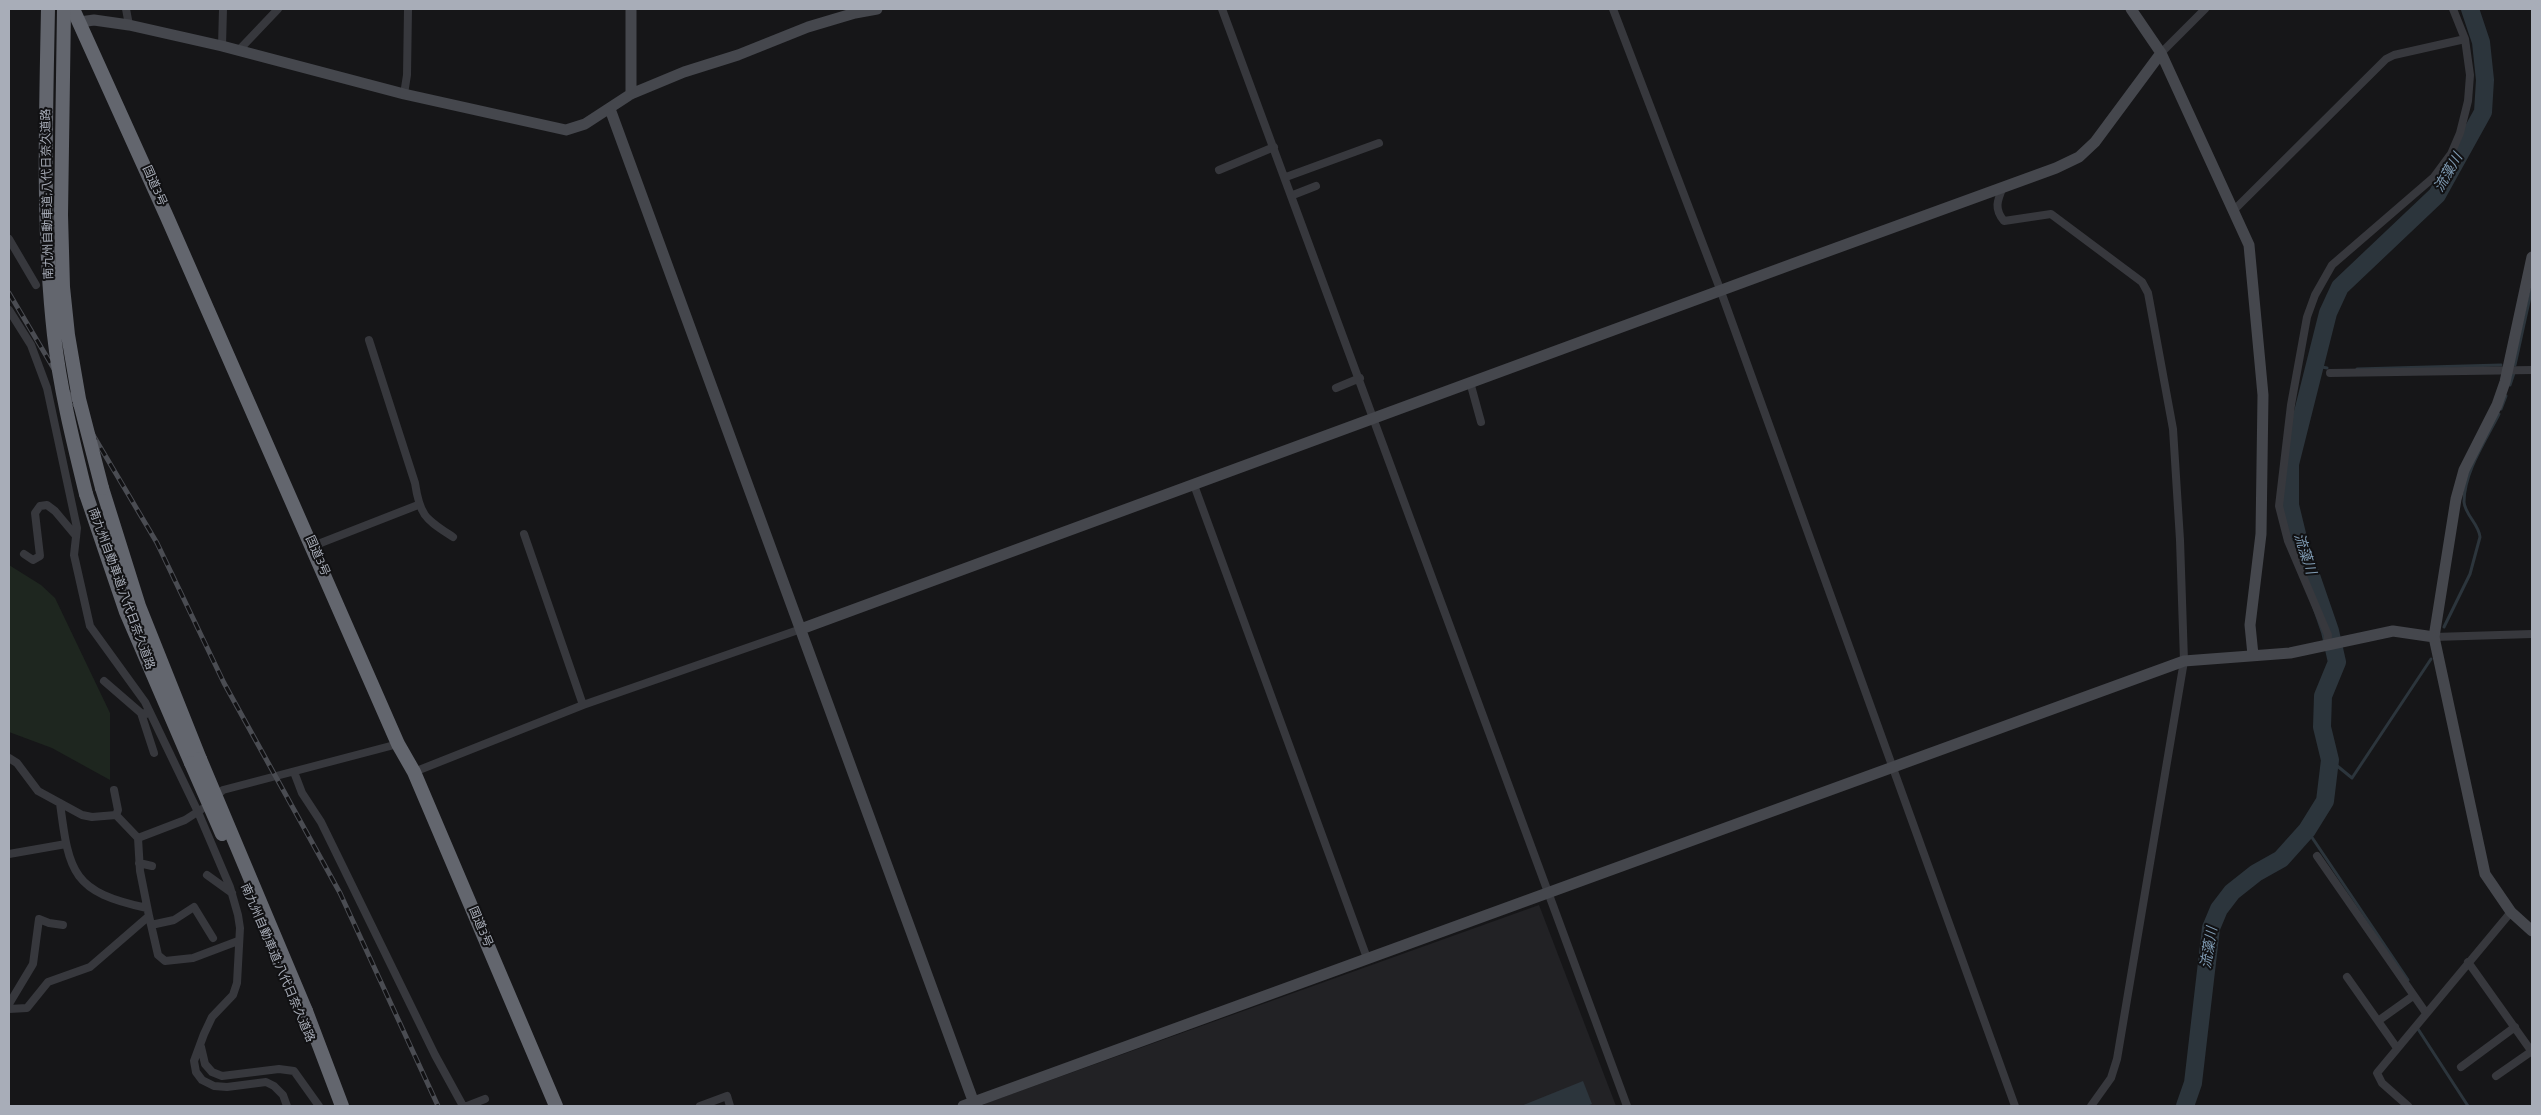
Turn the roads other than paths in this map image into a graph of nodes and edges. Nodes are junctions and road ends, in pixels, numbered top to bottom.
1 (41, 9) edge
2 (48, 9) edge
3 (64, 9) edge
4 (73, 9) edge
5 (126, 9) edge
6 (223, 9) edge
7 (278, 9) edge
8 (408, 9) edge
9 (631, 9) edge
10 (877, 9) edge
11 (1222, 9) edge
12 (1613, 9) edge
13 (2131, 9) edge
14 (2206, 9) edge
15 (2453, 9) edge
16 (836, 14) edge
17 (80, 22) junction
18 (129, 25) junction
19 (2465, 39) junction
20 (222, 46) junction
21 (239, 50) junction
22 (2161, 53) junction
23 (404, 94) junction
24 (631, 94) junction
25 (610, 109) junction
26 (1379, 143) dead end
27 (1274, 147) junction
28 (46, 153) junction
29 (1219, 170) dead end
30 (1286, 177) junction
31 (1316, 186) dead end
32 (2003, 187) junction
33 (1293, 195) junction
34 (2233, 211) junction
35 (9, 239) edge
36 (2532, 257) edge
37 (36, 285) dead end
38 (1720, 289) junction
39 (9, 310) edge
40 (369, 340) dead end
41 (2513, 370) junction
42 (2532, 370) edge
43 (2330, 373) dead end
44 (1360, 378) junction
45 (1470, 382) junction
46 (1336, 388) dead end
47 (1375, 418) junction
48 (1481, 422) dead end
49 (1194, 485) junction
50 (418, 506) junction
51 (524, 534) dead end
52 (76, 536) junction
53 (453, 537) dead end
54 (313, 546) junction
55 (24, 554) dead end
56 (801, 629) junction
57 (2532, 634) edge
58 (2434, 637) junction
59 (2328, 646) junction
60 (2254, 655) junction
61 (2184, 661) junction
62 (104, 680) dead end
63 (583, 704) junction
64 (142, 713) junction
65 (150, 714) junction
66 (398, 744) junction
67 (154, 753) dead end
68 (9, 758) edge
69 (196, 761) junction
70 (1892, 767) junction
71 (294, 772) junction
72 (414, 772) junction
73 (114, 790) dead end
74 (60, 803) junction
75 (198, 812) junction
76 (116, 815) junction
77 (138, 838) junction
78 (66, 844) junction
79 (9, 854) edge
80 (2317, 856) dead end
81 (139, 863) junction
82 (152, 866) dead end
83 (207, 875) dead end
84 (1548, 892) junction
85 (232, 893) junction
86 (148, 912) junction
87 (2511, 912) junction
88 (63, 925) dead end
89 (151, 925) junction
90 (2530, 927) edge
91 (213, 938) dead end
92 (238, 941) junction
93 (1367, 958) junction
94 (2468, 962) junction
95 (2347, 977) dead end
96 (2414, 996) junction
97 (9, 1004) edge
98 (9, 1009) edge
99 (303, 1012) junction
100 (2426, 1013) junction
101 (2378, 1021) junction
102 (2515, 1027) junction
103 (200, 1046) junction
104 (2397, 1048) junction
105 (2532, 1052) edge
106 (2461, 1067) dead end
107 (2496, 1076) dead end
108 (485, 1099) dead end
109 (971, 1105) edge
110 (287, 1106) edge
111 (319, 1106) edge
112 (336, 1106) edge
113 (342, 1106) edge
114 (463, 1106) edge
115 (467, 1106) edge
116 (556, 1106) edge
117 (700, 1106) edge
118 (730, 1106) edge
119 (1627, 1106) edge
120 (2015, 1106) edge
121 (2091, 1106) edge
122 (2408, 1106) edge

1 - 28 highway, bridge
2 - 28 highway, 南九州自動車道;八代日奈久道路, bridge
3 - 69 highway, 南九州自動車道;八代日奈久道路, bridge
4 - 17 highway, 国道3号
5 - 18 street
6 - 20 street
7 - 21 street
8 - 23 street
9 - 24 street
10 - 16 street
11 - 27 street
12 - 38 street
13 - 22 street
14 - 22 street
15 - 19 street
16 - 24 street
17 - 18 street
17 - 54 highway, 国道3号
18 - 20 street
19 - 34 street
19 - 59 street
20 - 21 street
21 - 23 street
22 - 32 street
22 - 34 street
23 - 25 street
24 - 25 street
25 - 56 street
26 - 30 street
27 - 29 street
27 - 30 street
28 - 69 highway, 南九州自動車道;八代日奈久道路, bridge
30 - 33 street
31 - 33 street
32 - 38 street
32 - 61 street
33 - 44 street
34 - 60 street
35 - 37 street
36 - 41 street
38 - 45 street
38 - 70 street
39 - 52 street
40 - 50 street
41 - 42 street
41 - 43 street
41 - 58 street
44 - 46 street
44 - 47 street
45 - 47 street
45 - 48 street
47 - 49 street
47 - 84 street
49 - 56 street
49 - 93 street
50 - 53 street
50 - 54 street
51 - 63 street
52 - 55 street
52 - 65 street
54 - 66 highway, 国道3号
56 - 63 street
56 - 109 street
57 - 58 street
58 - 59 street
58 - 87 street
59 - 60 street
60 - 61 street
61 - 70 street
61 - 121 street
62 - 64 street
63 - 72 street
64 - 65 street
64 - 67 street
65 - 75 street
66 - 71 street
66 - 72 highway, 国道3号
68 - 74 street
69 - 99 highway, 南九州自動車道;八代日奈久道路, bridge
70 - 84 street
70 - 120 street
71 - 75 street
71 - 114 street
72 - 116 highway, 国道3号
73 - 76 street
74 - 76 street
74 - 78 street
75 - 77 street
75 - 85 street
76 - 77 street
77 - 81 street
78 - 79 street
78 - 86 street
80 - 96 street
81 - 82 street
81 - 86 street
83 - 85 street
84 - 93 street
84 - 119 street
85 - 92 street
86 - 89 street
86 - 98 street
87 - 90 street
87 - 94 street
88 - 97 street
89 - 91 street
89 - 92 street
92 - 103 street
93 - 109 street
94 - 100 street
94 - 102 street
95 - 101 street
96 - 100 street
96 - 101 street
99 - 112 highway, 南九州自動車道;八代日奈久道路
99 - 113 highway, 南九州自動車道;八代日奈久道路
100 - 104 street
101 - 104 street
102 - 105 street
102 - 106 street
103 - 110 street
103 - 111 street
104 - 122 street
105 - 107 street
108 - 115 street
117 - 118 street

